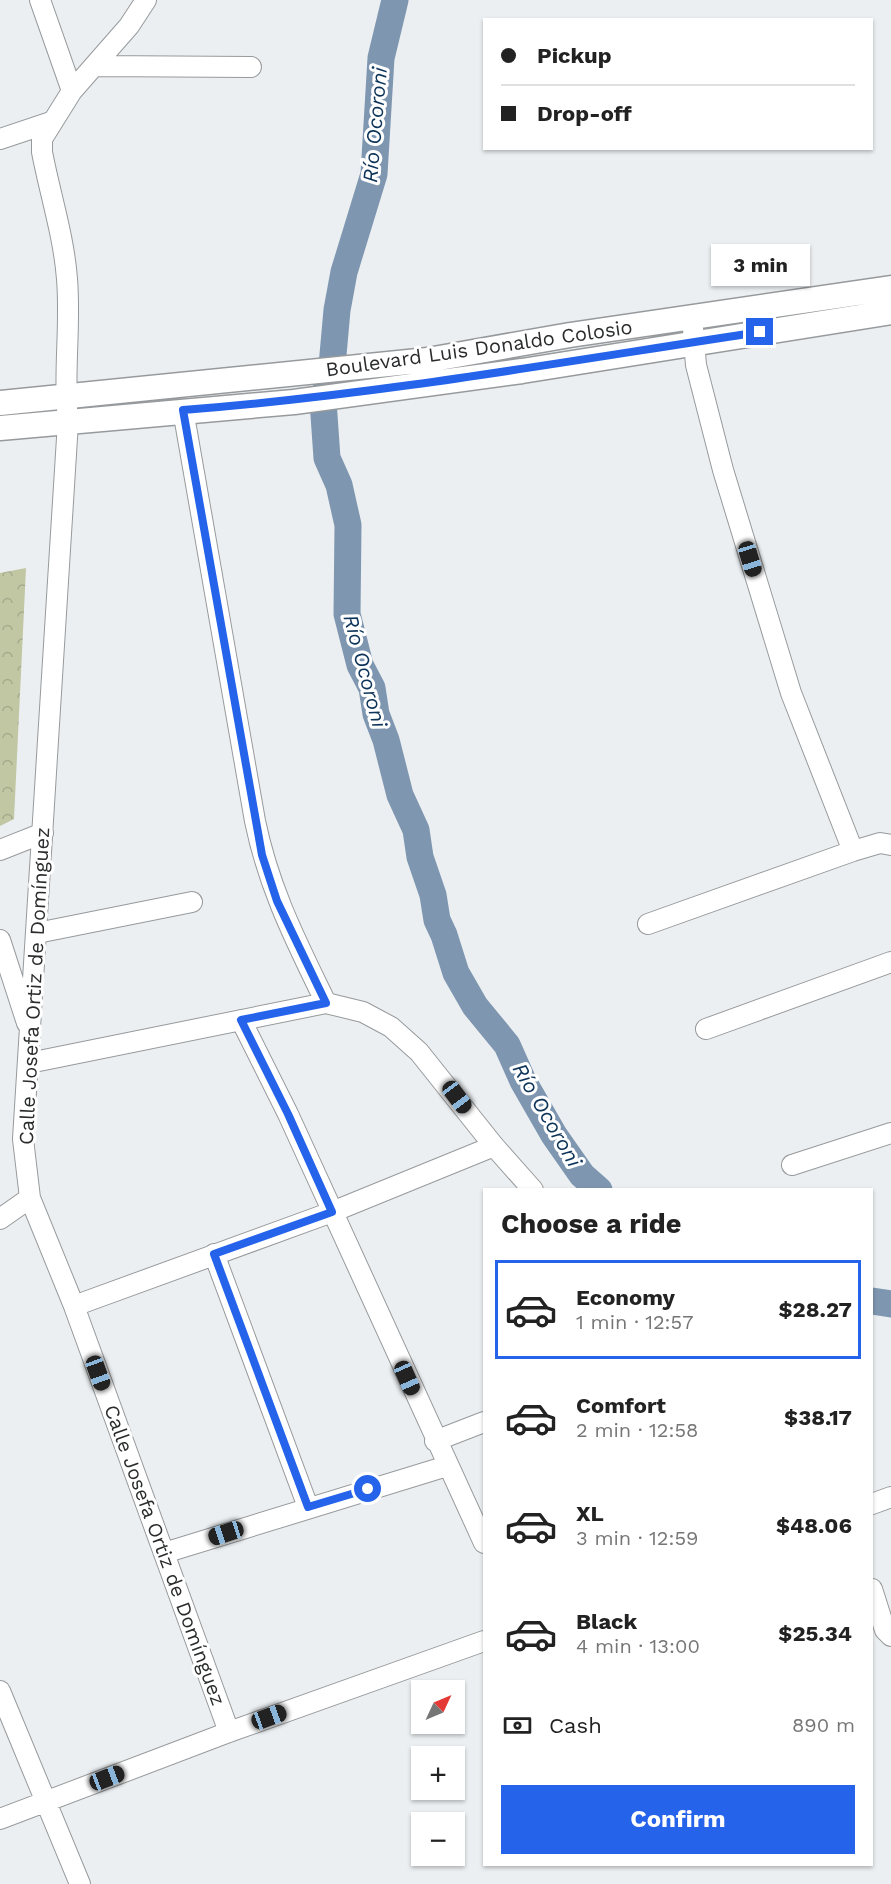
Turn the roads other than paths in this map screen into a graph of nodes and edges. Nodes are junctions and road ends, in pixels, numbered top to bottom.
1 (40, 0) edge
2 (146, 0) edge
3 (96, 66) junction
4 (251, 67) dead end
5 (72, 91) junction
6 (51, 122) junction
7 (0, 140) edge
8 (891, 288) edge
9 (891, 312) edge
10 (692, 316) junction
11 (694, 342) junction
12 (65, 396) junction
13 (0, 403) edge
14 (183, 410) junction
15 (68, 422) junction
16 (0, 428) edge
17 (43, 833) junction
18 (891, 845) edge
19 (0, 850) edge
20 (853, 850) junction
21 (192, 902) dead end
22 (648, 924) dead end
23 (38, 933) junction
24 (0, 940) edge
25 (891, 962) edge
26 (326, 1003) junction
27 (241, 1020) junction
28 (706, 1029) dead end
29 (31, 1034) junction
30 (29, 1063) junction
31 (891, 1133) edge
32 (494, 1146) junction
33 (792, 1165) dead end
34 (531, 1188) edge
35 (30, 1198) junction
36 (332, 1212) junction
37 (0, 1219) edge
38 (214, 1254) junction
39 (74, 1306) junction
40 (483, 1422) edge
41 (435, 1441) junction
42 (447, 1466) junction
43 (891, 1497) edge
44 (873, 1503) edge
45 (308, 1507) junction
46 (483, 1538) edge
47 (164, 1553) junction
48 (873, 1592) edge
49 (891, 1636) edge
50 (483, 1641) edge
51 (0, 1691) edge
52 (229, 1732) junction
53 (46, 1801) junction
54 (0, 1820) edge
55 (80, 1884) edge

1 - 5 street
2 - 3 street, Calle Josefa Ortiz de Domínguez
3 - 4 street
3 - 5 street, Calle Josefa Ortiz de Domínguez
5 - 6 street, Calle Josefa Ortiz de Domínguez
6 - 7 street
6 - 12 street, Calle Josefa Ortiz de Domínguez
8 - 10 main road, Boulevard Luis Donaldo Colosio
9 - 11 main road, Boulevard Luis Donaldo Colosio
10 - 11 street
10 - 12 main road, Boulevard Luis Donaldo Colosio
11 - 14 main road, Boulevard Luis Donaldo Colosio
11 - 20 street
12 - 13 main road, Boulevard Luis Donaldo Colosio
12 - 15 street, Calle Josefa Ortiz de Domínguez
14 - 15 main road, Boulevard Luis Donaldo Colosio
14 - 26 street
15 - 16 main road, Boulevard Luis Donaldo Colosio
15 - 17 street, Calle Josefa Ortiz de Domínguez
17 - 19 street
17 - 23 street, Calle Josefa Ortiz de Domínguez
18 - 20 street
20 - 22 street
21 - 23 street
23 - 29 street, Calle Josefa Ortiz de Domínguez
24 - 29 street
25 - 28 street
26 - 27 street
26 - 32 street
27 - 30 street
27 - 36 street
29 - 30 street, Calle Josefa Ortiz de Domínguez
30 - 35 street, Calle Josefa Ortiz de Domínguez
31 - 33 street
32 - 34 street
32 - 36 street
35 - 37 street
35 - 39 street, Calle Josefa Ortiz de Domínguez
36 - 38 street
36 - 41 street
38 - 39 street
38 - 45 street
39 - 47 street, Calle Josefa Ortiz de Domínguez
40 - 41 street
41 - 42 street
42 - 45 street
42 - 46 street
43 - 44 street
45 - 47 street
47 - 52 street, Calle Josefa Ortiz de Domínguez
48 - 49 street
50 - 52 street
51 - 53 street
52 - 53 street
53 - 54 street
53 - 55 street

